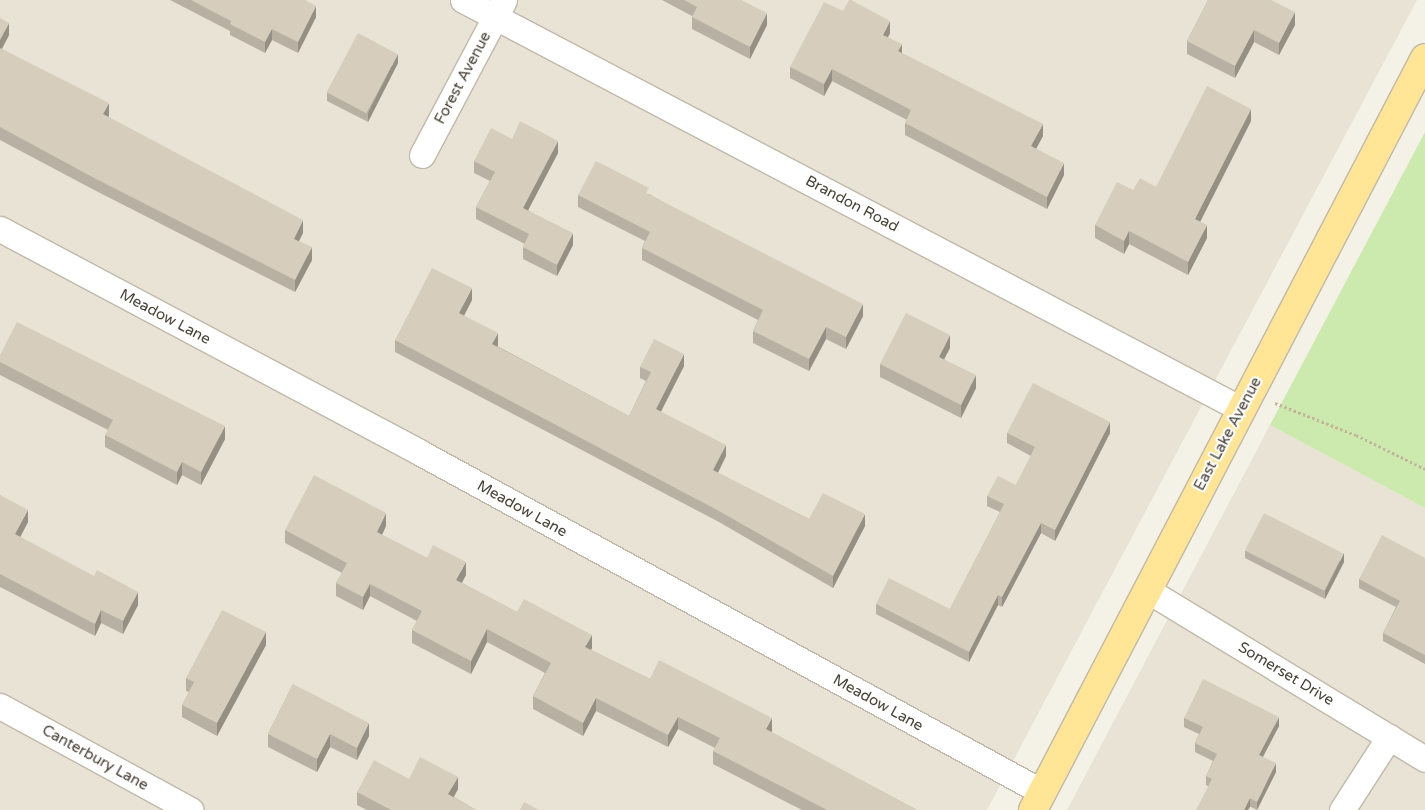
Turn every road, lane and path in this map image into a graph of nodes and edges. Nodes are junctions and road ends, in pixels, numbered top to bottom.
1 (463, 0) edge
2 (500, 8) edge
3 (1425, 58) edge
4 (422, 155) dead end
5 (0, 229) edge
6 (1245, 401) junction
7 (1425, 469) edge
8 (1147, 590) junction
9 (0, 706) edge
10 (1389, 737) junction
11 (1425, 759) edge
12 (1037, 801) edge
13 (191, 810) edge
14 (1342, 810) edge

1 - 2 street, Brandon Road
2 - 4 street, Forest Avenue
2 - 6 street, Brandon Road
3 - 6 main road, East Lake Avenue
5 - 12 street, Meadow Lane
6 - 7 path
6 - 8 main road, East Lake Avenue
8 - 10 street, Somerset Drive
8 - 12 main road, East Lake Avenue
9 - 13 street, Canterbury Lane
10 - 11 street, Somerset Drive
10 - 14 street

